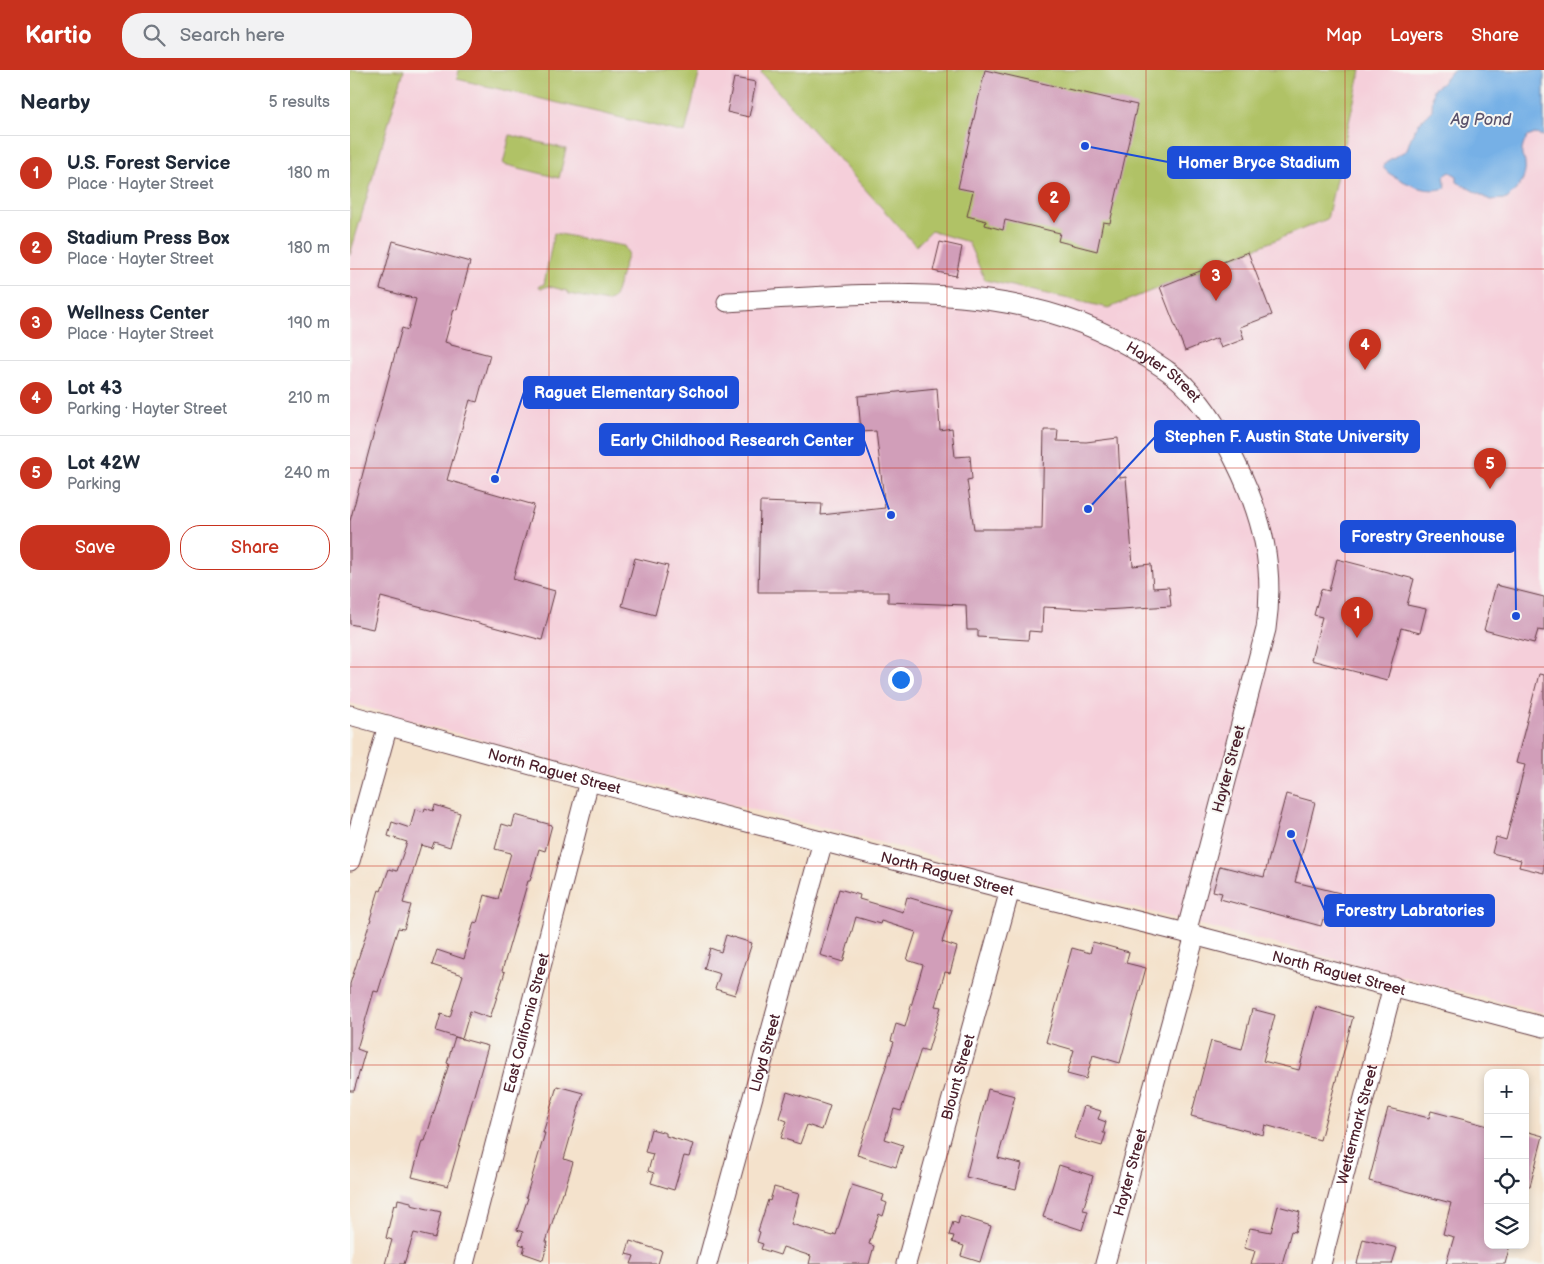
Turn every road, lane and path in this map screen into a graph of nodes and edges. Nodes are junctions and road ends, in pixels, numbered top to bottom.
1 (727, 302) dead end
2 (350, 715) edge
3 (388, 725) junction
4 (589, 781) junction
5 (823, 841) junction
6 (350, 861) edge
7 (1010, 890) junction
8 (1191, 934) junction
9 (1393, 986) junction
10 (1544, 1027) edge
11 (464, 1264) edge
12 (707, 1264) edge
13 (906, 1264) edge
14 (1105, 1264) edge
15 (1321, 1264) edge

1 - 8 street, Hayter Street
2 - 3 street, North Raguet Street
3 - 4 street, North Raguet Street
3 - 6 street
4 - 5 street, North Raguet Street
4 - 11 street, East California Street
5 - 7 street, North Raguet Street
5 - 12 street, Lloyd Street
7 - 8 street, North Raguet Street
7 - 13 street, Blount Street
8 - 9 street, North Raguet Street
8 - 14 street, Hayter Street
9 - 10 street, North Raguet Street
9 - 15 street, Wettermark Street

